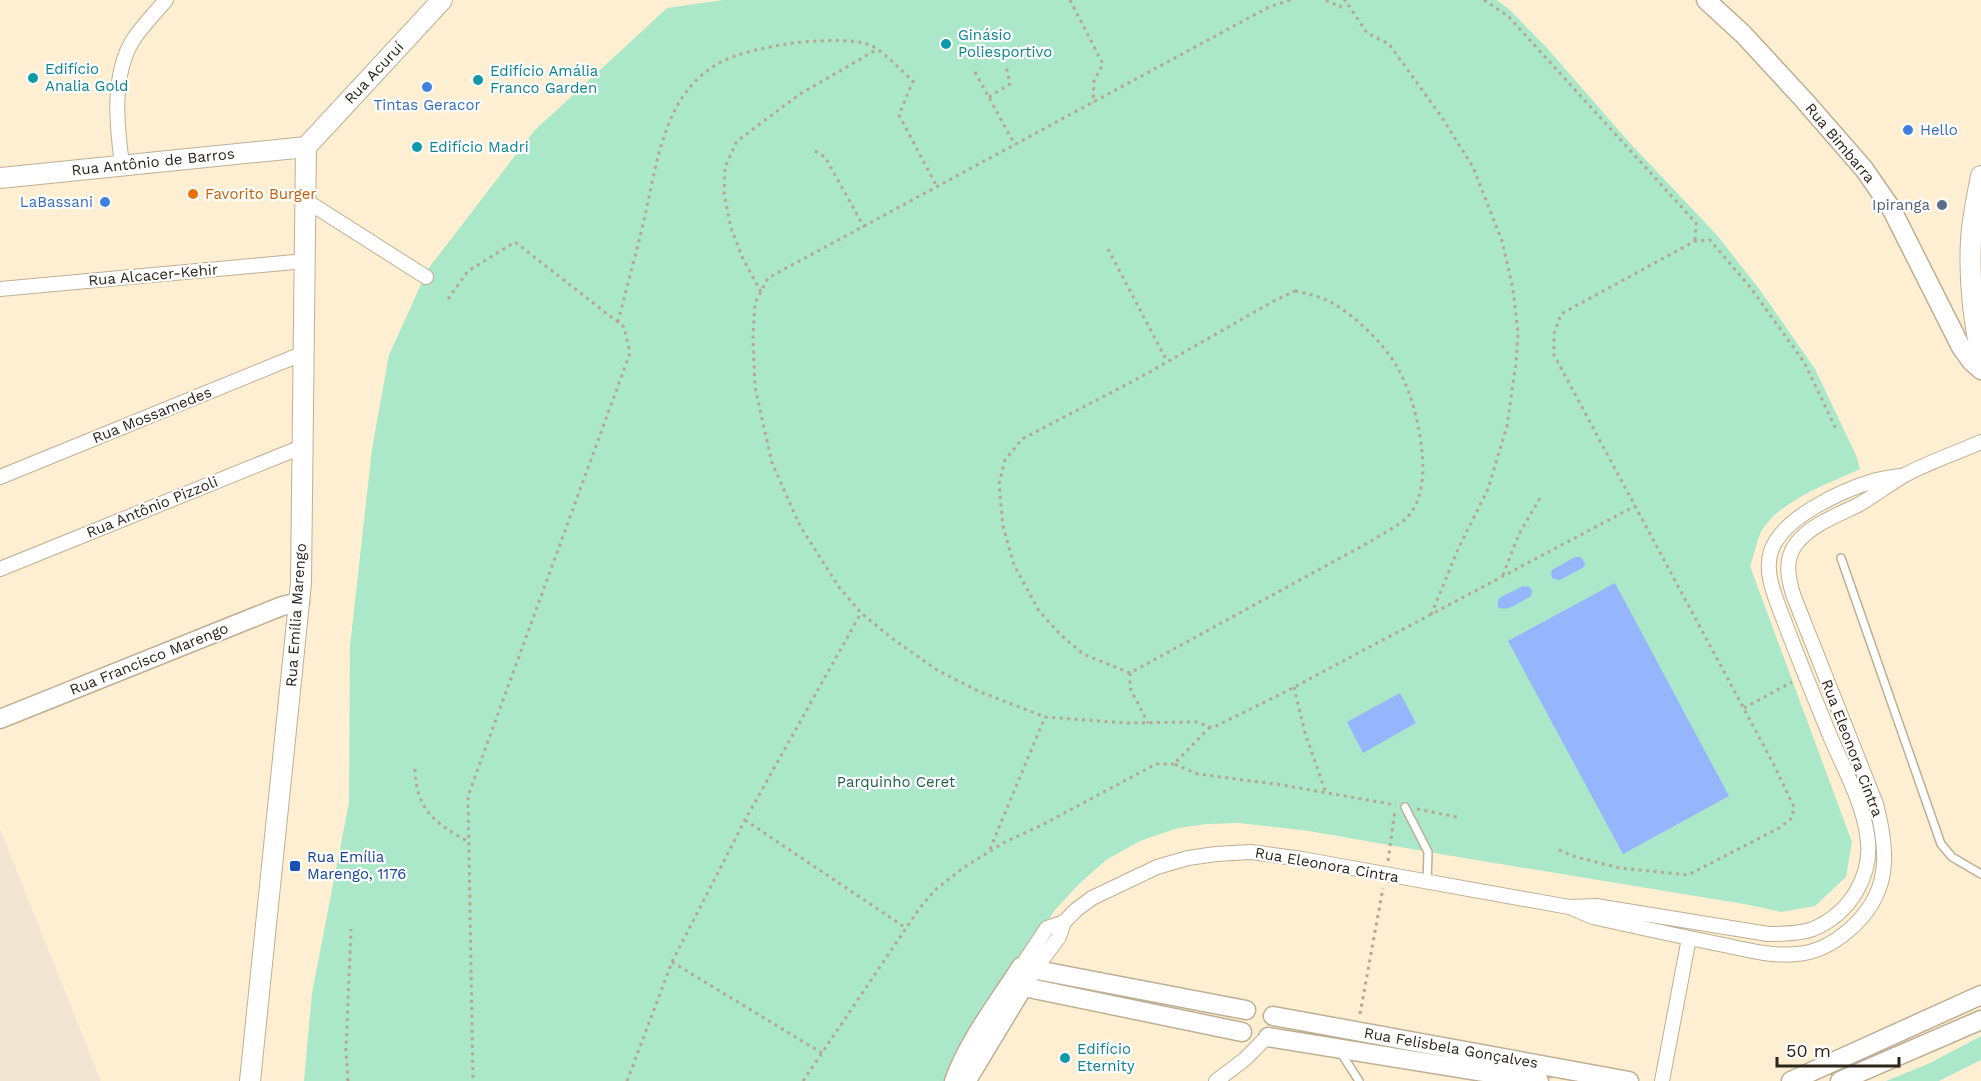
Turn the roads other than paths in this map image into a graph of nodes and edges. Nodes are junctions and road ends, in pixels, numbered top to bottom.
1 (166, 0) edge
2 (442, 0) edge
3 (1706, 0) edge
4 (306, 147) junction
5 (122, 165) junction
6 (1981, 176) edge
7 (0, 178) edge
8 (305, 200) junction
9 (305, 261) junction
10 (426, 277) dead end
11 (0, 289) edge
12 (304, 354) junction
13 (1981, 355) edge
14 (1981, 370) edge
15 (1981, 442) edge
16 (304, 446) junction
17 (1905, 475) junction
18 (0, 477) edge
19 (1841, 558) dead end
20 (0, 569) edge
21 (300, 602) junction
22 (0, 719) edge
23 (1405, 807) road end
24 (1981, 874) edge
25 (1427, 883) junction
26 (1569, 907) junction
27 (1689, 938) junction
28 (1028, 967) junction
29 (1016, 986) junction
30 (1981, 995) edge
31 (1246, 1010) junction
32 (1273, 1016) junction
33 (1981, 1020) edge
34 (1244, 1033) junction
35 (1267, 1037) junction
36 (1338, 1048) junction
37 (1245, 1059) junction
38 (250, 1081) edge
39 (954, 1081) edge
40 (963, 1081) edge
41 (1216, 1081) edge
42 (1359, 1081) edge
43 (1539, 1081) edge
44 (1629, 1081) edge
45 (1662, 1081) edge
46 (1791, 1081) edge
47 (1840, 1081) edge

1 - 5 street
2 - 4 main road, Rua Acuruí
3 - 14 street, Rua Bimbarra
4 - 5 main road, Rua Antônio de Barros
4 - 8 main road, Rua Emília Marengo
5 - 7 main road, Rua Antônio de Barros
6 - 13 main road
8 - 9 main road, Rua Emília Marengo
8 - 10 street
9 - 11 street, Rua Alcacer-Kehir
9 - 12 main road, Rua Emília Marengo
12 - 16 main road, Rua Emília Marengo
12 - 18 street, Rua Mossamedes
15 - 17 street, Rua Eleonora Cintra
16 - 20 street, Rua Antônio Pizzoli
16 - 21 main road, Rua Emília Marengo
17 - 26 street, Rua Eleonora Cintra
17 - 27 street, Rua Eleonora Cintra
19 - 24 lane
21 - 22 street, Rua Francisco Marengo
21 - 38 main road, Rua Emília Marengo
23 - 25 lane
25 - 26 street, Rua Eleonora Cintra
25 - 28 street, Rua Eleonora Cintra
26 - 27 street, Rua Eleonora Cintra
27 - 45 street
28 - 29 street, Rua Eleonora Cintra
28 - 31 street
29 - 34 street
29 - 39 street, Rua Eleonora Cintra
29 - 40 street, Rua Eleonora Cintra
30 - 46 street
31 - 32 street
31 - 34 street
32 - 35 street
32 - 44 street, Rua Felisbela Gonçalves
33 - 47 street
34 - 35 street
34 - 37 street
35 - 36 street, Rua Felisbela Gonçalves
35 - 37 street
36 - 42 lane
36 - 43 street, Rua Felisbela Gonçalves
37 - 41 street

